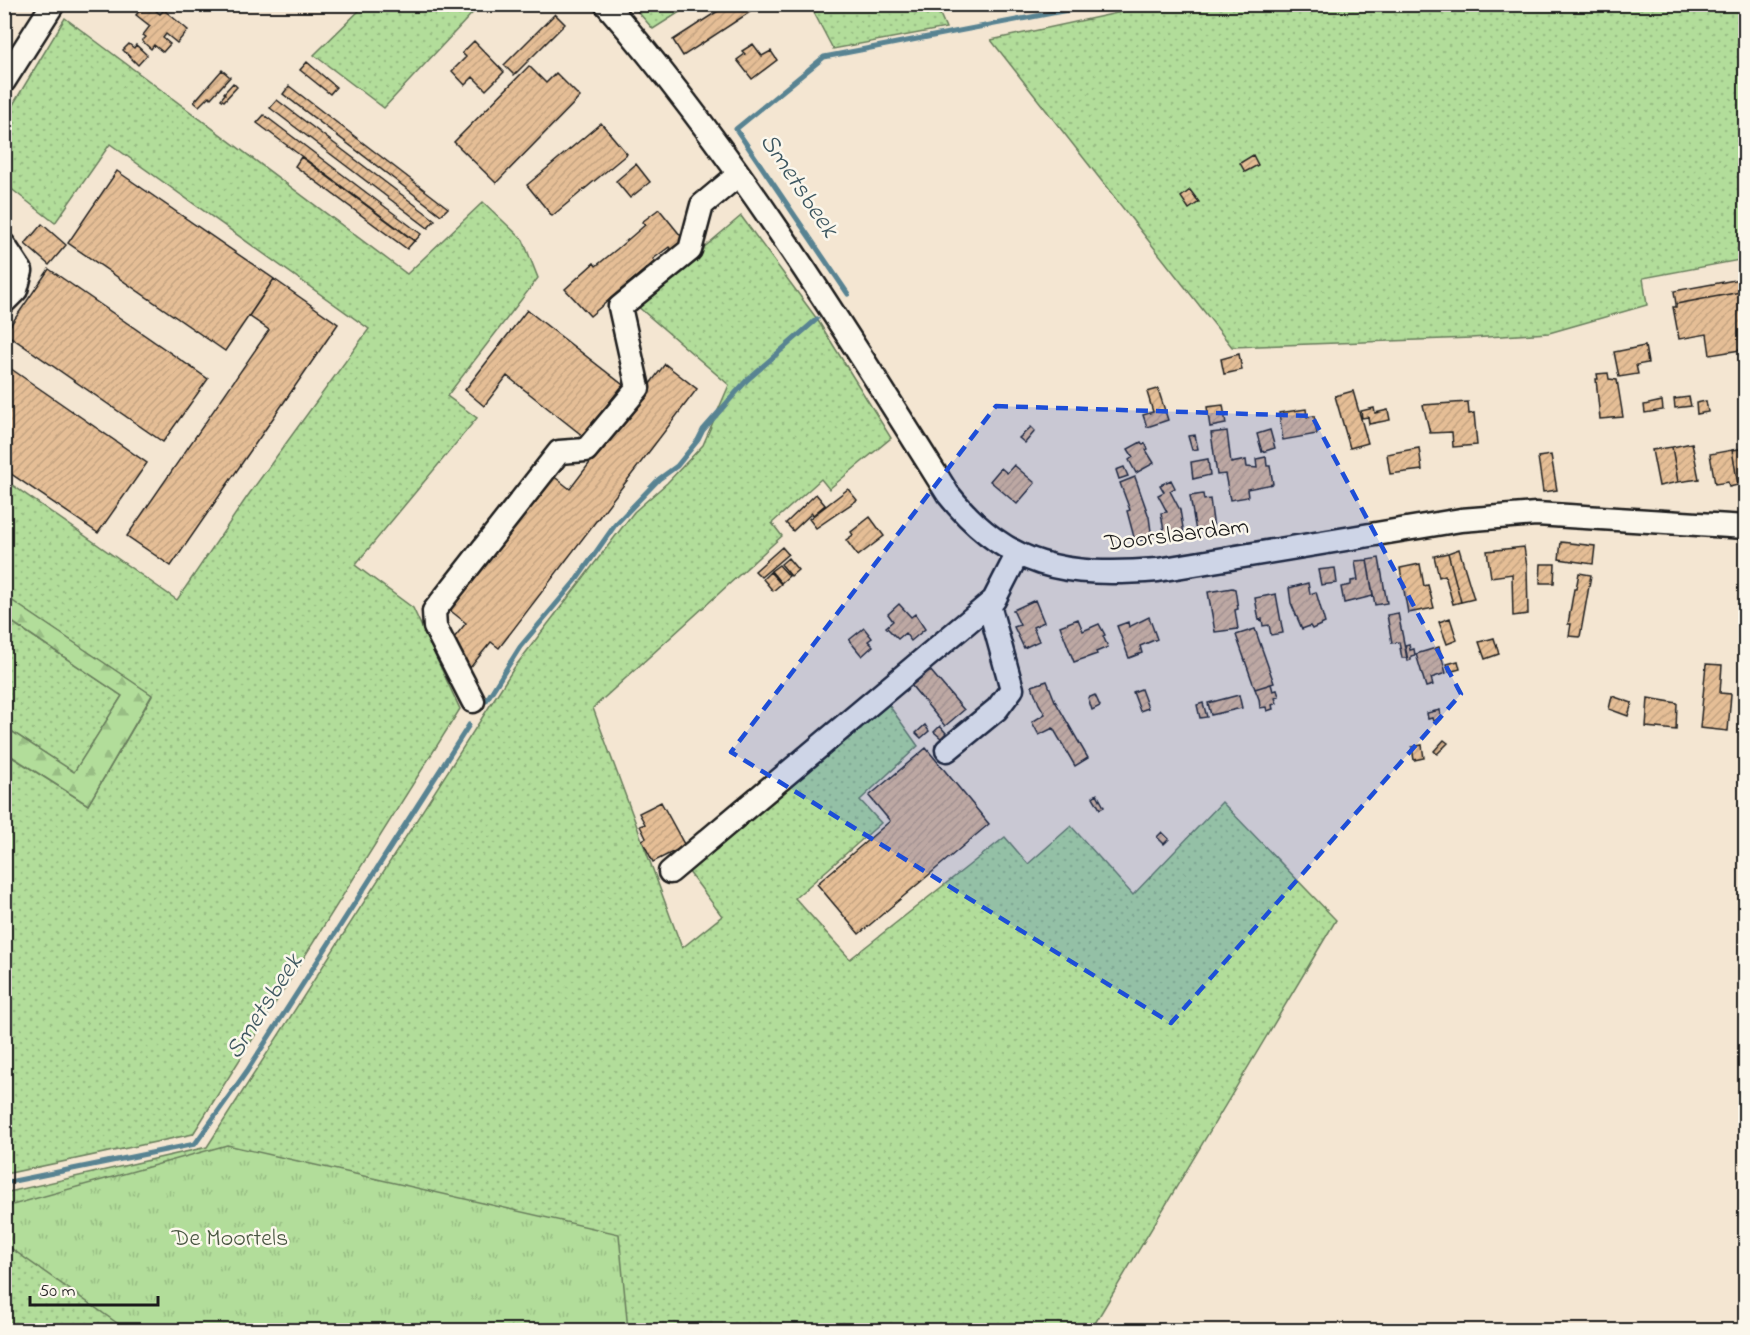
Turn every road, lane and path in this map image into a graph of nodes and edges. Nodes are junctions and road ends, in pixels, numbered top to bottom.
1 (53, 4) edge
2 (606, 4) edge
3 (4, 81) edge
4 (738, 175) junction
5 (4, 245) edge
6 (4, 302) edge
7 (1746, 527) edge
8 (1017, 555) junction
9 (992, 603) junction
10 (1025, 688) dead end
11 (473, 701) dead end
12 (947, 750) dead end
13 (670, 872) dead end

1 - 3 street
2 - 4 street, Doorslaardam
4 - 8 street, Doorslaardam
4 - 11 street
5 - 6 street
7 - 8 street, Doorslaardam
8 - 9 street
9 - 10 street
9 - 12 street
9 - 13 street

